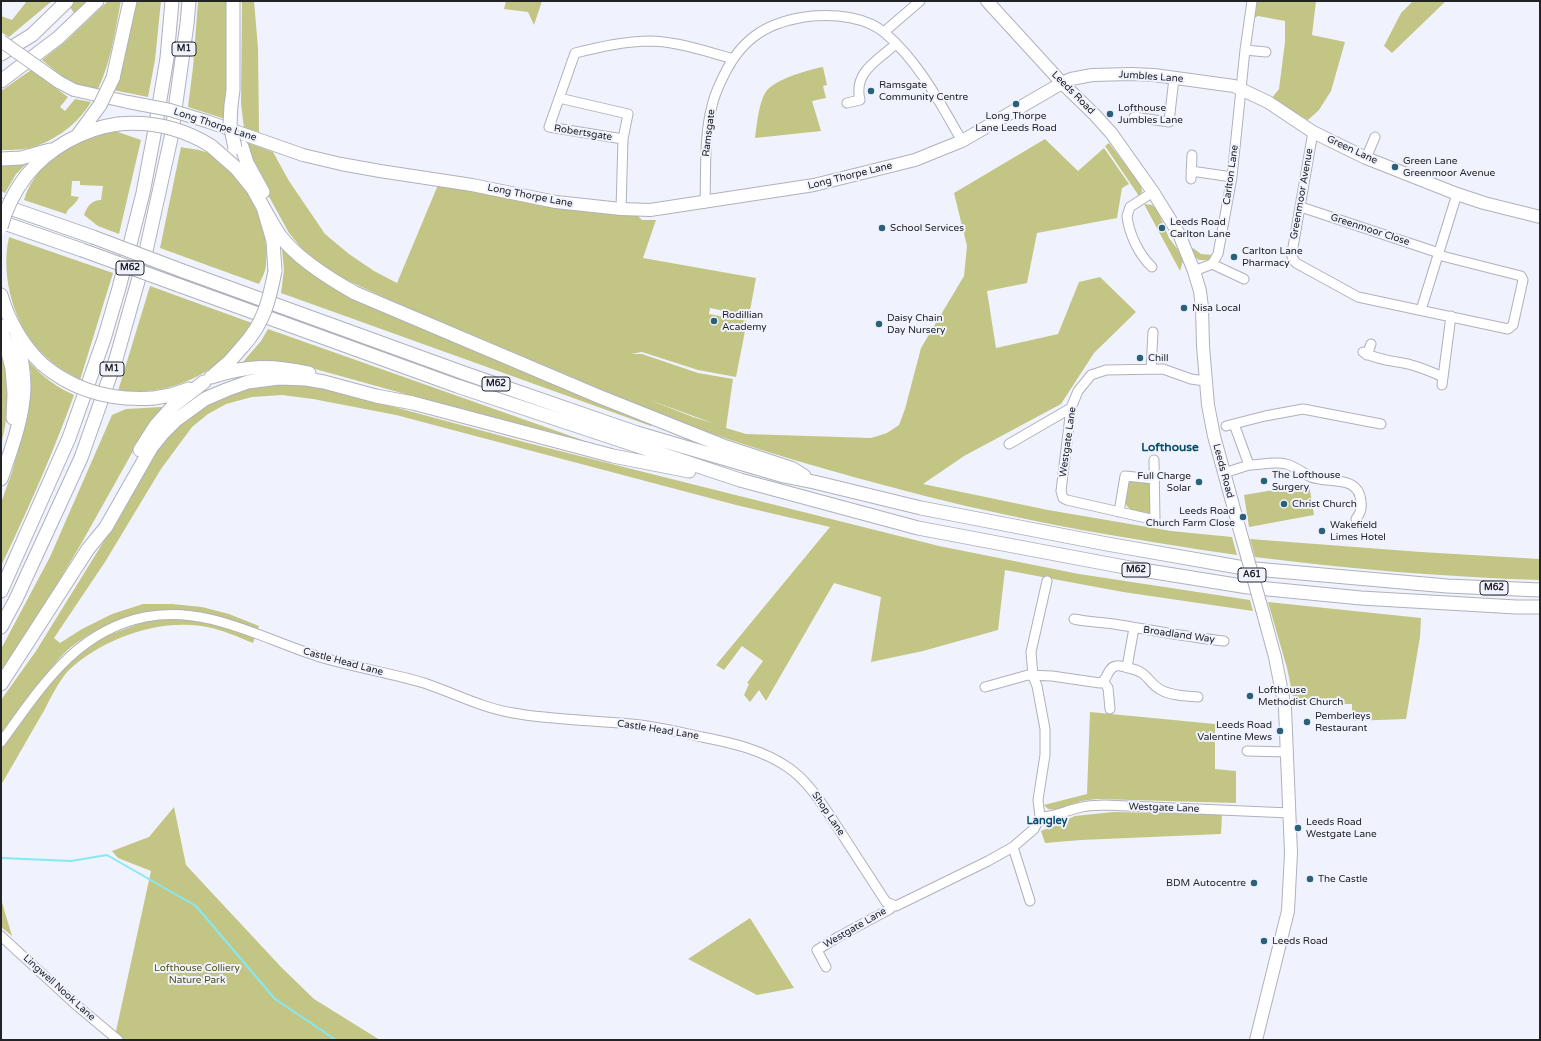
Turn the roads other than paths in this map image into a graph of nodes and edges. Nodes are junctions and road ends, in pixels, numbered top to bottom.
1 (67, 1) edge
2 (97, 1) edge
3 (130, 1) edge
4 (172, 1) edge
5 (189, 1) edge
6 (233, 1) edge
7 (920, 1) edge
8 (987, 1) edge
9 (1252, 1) edge
10 (884, 32) junction
11 (1, 41) edge
12 (896, 44) junction
13 (1245, 50) junction
14 (1266, 52) dead end
15 (1, 54) edge
16 (733, 59) junction
17 (1174, 78) junction
18 (1, 81) edge
19 (1062, 83) junction
20 (1241, 88) junction
21 (559, 98) junction
22 (848, 103) dead end
23 (1134, 117) dead end
24 (1313, 132) junction
25 (78, 135) junction
26 (1375, 137) dead end
27 (623, 139) junction
28 (962, 141) junction
29 (59, 147) junction
30 (238, 148) junction
31 (1192, 156) dead end
32 (1366, 158) junction
33 (1, 159) edge
34 (244, 177) junction
35 (1232, 177) junction
36 (1153, 192) junction
37 (1457, 194) junction
38 (705, 203) junction
39 (1, 205) edge
40 (263, 207) junction
41 (1301, 207) junction
42 (621, 209) junction
43 (1540, 217) edge
44 (1, 222) edge
45 (1, 227) edge
46 (1438, 254) junction
47 (300, 255) junction
48 (1212, 264) junction
49 (1152, 267) dead end
50 (1194, 271) junction
51 (1521, 276) joint
52 (1244, 279) dead end
53 (2, 298) edge
54 (1421, 310) junction
55 (1451, 316) junction
56 (1, 326) edge
57 (16, 330) junction
58 (1153, 332) dead end
59 (1371, 344) dead end
60 (1151, 368) junction
61 (207, 379) junction
62 (1205, 380) junction
63 (413, 403) junction
64 (1071, 408) junction
65 (1381, 424) dead end
66 (12, 444) junction
67 (1009, 444) dead end
68 (1154, 460) dead end
69 (1249, 465) junction
70 (1224, 473) junction
71 (1, 479) edge
72 (1155, 479) junction
73 (740, 480) junction
74 (814, 482) junction
75 (1119, 512) junction
76 (1356, 518) dead end
77 (88, 550) junction
78 (1047, 581) dead end
79 (1, 590) edge
80 (1540, 590) edge
81 (1540, 607) edge
82 (1074, 619) dead end
83 (1, 627) edge
84 (1134, 628) junction
85 (1224, 641) dead end
86 (1127, 667) junction
87 (1033, 676) junction
88 (1104, 682) junction
89 (1, 684) edge
90 (985, 687) dead end
91 (1198, 697) dead end
92 (1110, 709) dead end
93 (1, 742) edge
94 (735, 744) joint
95 (1247, 751) dead end
96 (1288, 752) junction
97 (1290, 813) junction
98 (1040, 817) junction
99 (1013, 847) junction
100 (1030, 900) dead end
101 (896, 905) junction
102 (1, 936) edge
103 (826, 967) dead end
104 (118, 1040) edge
105 (1256, 1040) edge

1 - 15 highway
2 - 18 highway
3 - 25 highway, bridge
4 - 79 highway, M1
5 - 83 highway, M1
6 - 30 highway, bridge
7 - 10 street
8 - 19 main road, Leeds Road / A61
9 - 13 street, Carlton Lane
10 - 12 street, Ramsgate
10 - 16 street, Ramsgate
11 - 42 main road, Long Thorpe Lane, bridge
12 - 22 street
12 - 28 street, Ramsgate
13 - 14 street
13 - 20 street, Carlton Lane
16 - 21 street, Robertsgate
16 - 38 street, Ramsgate
17 - 19 main road, Jumbles Lane
17 - 20 main road, Jumbles Lane
17 - 23 street
19 - 28 main road, Long Thorpe Lane
19 - 36 main road, Leeds Road / A61
20 - 24 main road, Green Lane
20 - 35 street, Carlton Lane
21 - 27 street, Robertsgate
21 - 27 street, Robertsgate
24 - 32 main road, Green Lane
24 - 41 street, Greenmoor Avenue
25 - 29 highway
25 - 34 highway, bridge
26 - 32 street
27 - 42 street, Robertsgate
28 - 38 main road, Long Thorpe Lane
29 - 33 highway
29 - 45 highway, bridge
30 - 34 highway
30 - 47 highway
31 - 35 street
32 - 37 main road, Green Lane
34 - 40 highway
35 - 48 street, Carlton Lane
36 - 49 street
36 - 50 main road, Leeds Road / A61
37 - 43 main road, Green Lane
37 - 46 street
38 - 42 main road, Long Thorpe Lane
39 - 74 highway, M62, bridge
40 - 47 highway
40 - 61 highway, bridge
41 - 46 street, Greenmoor Close
41 - 54 street, Greenmoor Avenue
44 - 73 highway, M62, bridge
46 - 51 street, Greenmoor Close
46 - 54 street
47 - 74 highway
48 - 50 street
48 - 52 street
50 - 62 main road, Leeds Road / A61
51 - 55 street, Greenmoor Avenue
53 - 57 highway
54 - 55 street, Greenmoor Avenue
55 - 59 street
56 - 66 highway
57 - 61 highway, bridge
57 - 66 highway
58 - 60 street
60 - 62 street
60 - 64 street, Westgate Lane
61 - 63 highway
61 - 77 highway
62 - 70 main road, Leeds Road / A61
63 - 73 highway, M62
63 - 77 highway
64 - 67 street
64 - 75 street, Westgate Lane
65 - 69 street
66 - 71 highway
68 - 72 street
69 - 70 street
69 - 76 street
70 - 96 main road, Leeds Road / A61, bridge
72 - 75 street
72 - 75 street
73 - 81 highway, M62
74 - 80 highway, M62
77 - 89 highway
78 - 87 street
82 - 84 street, Broadland Way
84 - 85 street, Broadland Way
84 - 86 street, Broadland Way
86 - 88 street
86 - 91 street
87 - 88 street
87 - 90 street
87 - 98 street
88 - 92 street
93 - 94 street, Castle Head Lane
94 - 101 street, Shop Lane
95 - 96 street
96 - 97 main road, Leeds Road / A61
97 - 98 street, Westgate Lane
97 - 105 main road, Leeds Road / A61
98 - 99 street, Westgate Lane
99 - 100 street
99 - 101 street, Westgate Lane
101 - 103 street, Westgate Lane
102 - 104 street, Lingwell Nook Lane

